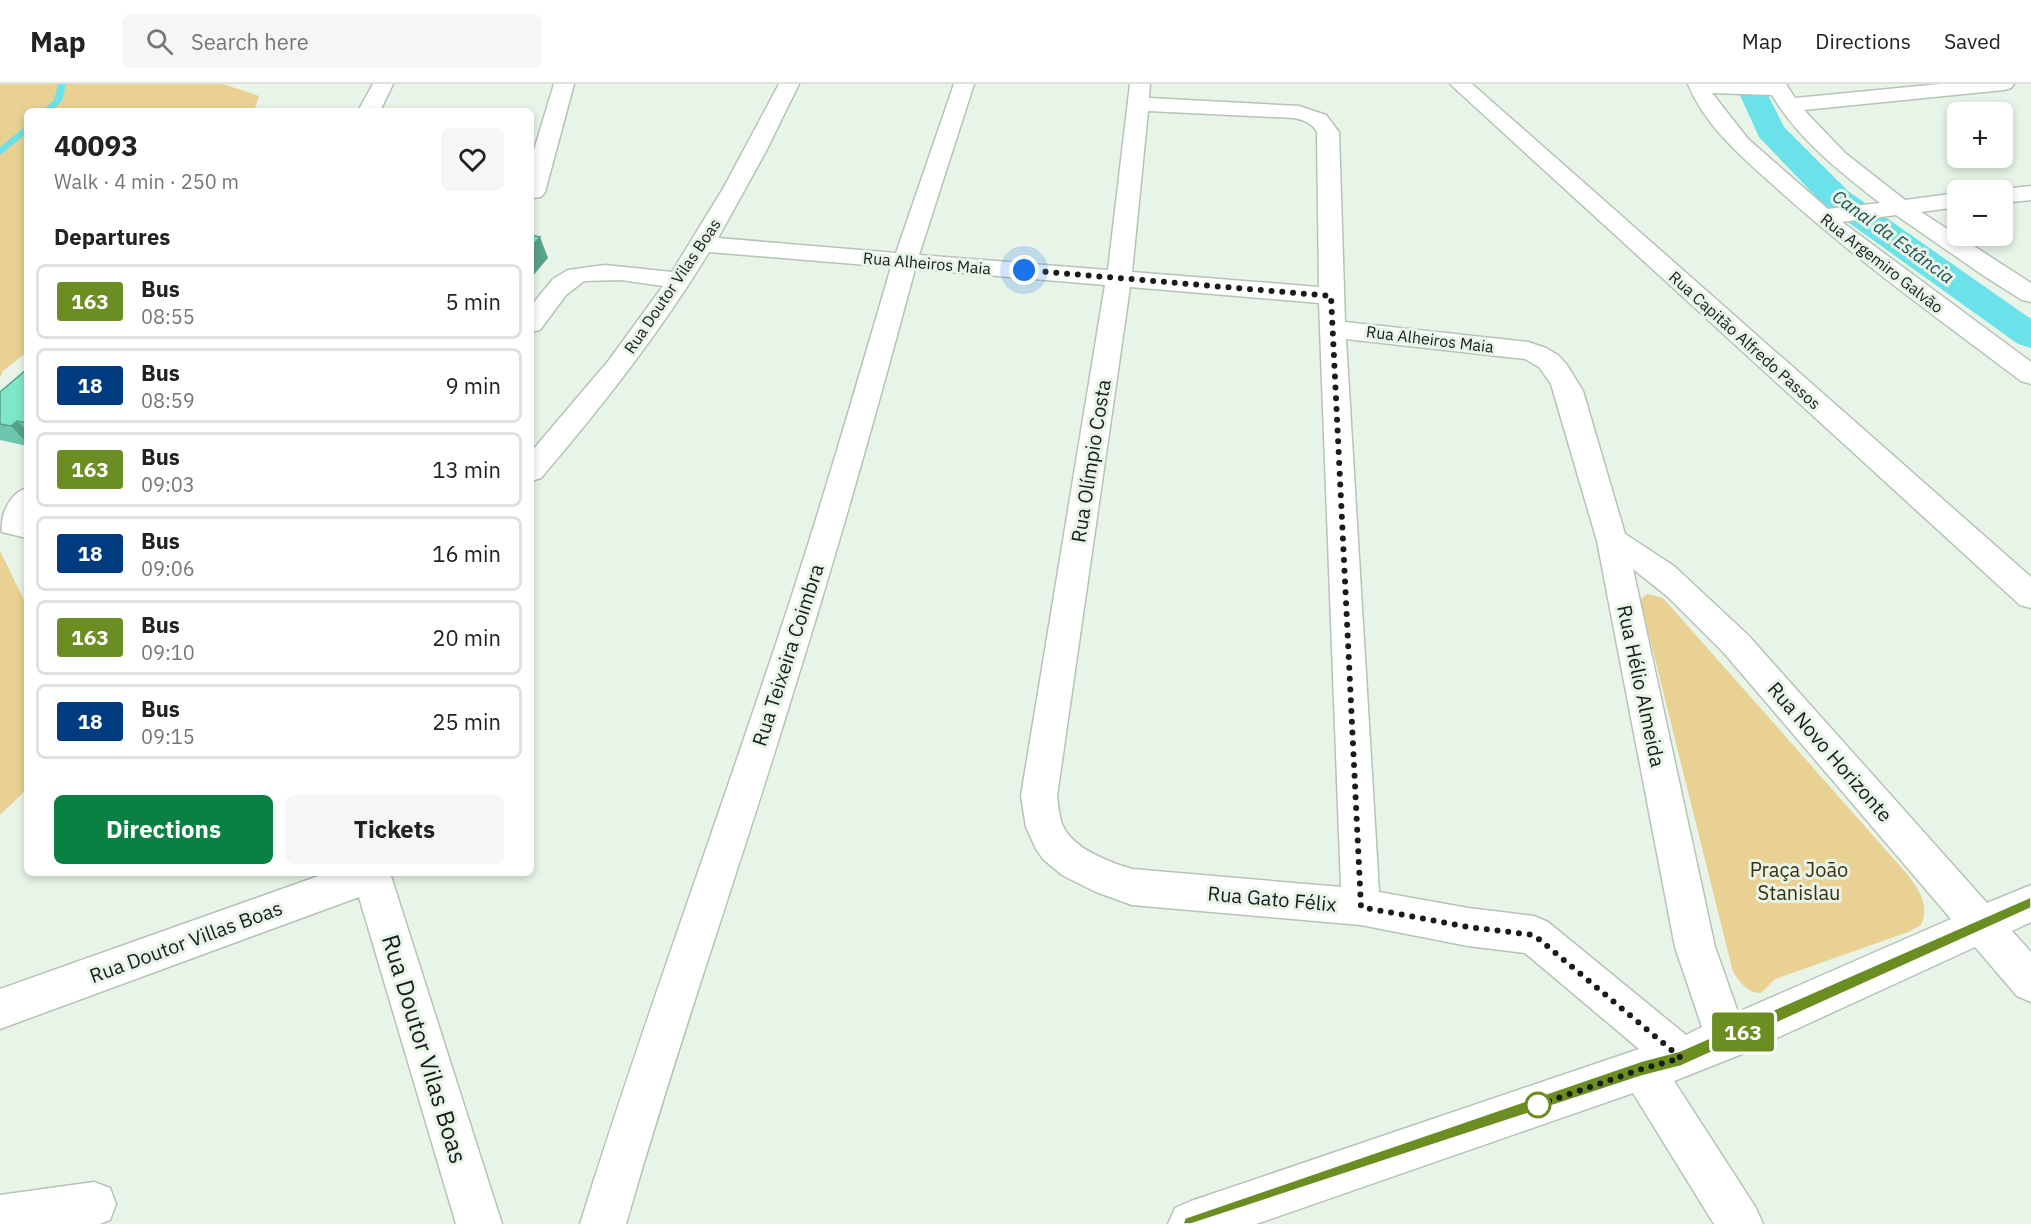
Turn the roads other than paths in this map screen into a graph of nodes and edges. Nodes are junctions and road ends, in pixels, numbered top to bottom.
1 (383, 84) edge
2 (564, 84) edge
3 (789, 84) edge
4 (964, 84) edge
5 (1460, 84) edge
6 (2004, 84) edge
7 (1698, 85) edge
8 (1781, 93) edge
9 (1138, 94) edge
10 (371, 108) edge
11 (534, 189) edge
12 (2031, 193) edge
13 (2013, 195) edge
14 (1947, 201) edge
15 (1895, 207) junction
16 (1826, 217) junction
17 (702, 244) junction
18 (905, 261) junction
19 (1119, 278) junction
20 (678, 280) junction
21 (2031, 294) edge
22 (1331, 296) junction
23 (534, 320) edge
24 (1332, 328) junction
25 (1528, 351) joint
26 (2031, 375) edge
27 (534, 467) edge
28 (24, 502) edge
29 (24, 526) edge
30 (1612, 541) junction
31 (2031, 596) edge
32 (1049, 837) joint
33 (366, 876) edge
34 (372, 876) edge
35 (2031, 903) edge
36 (1361, 907) junction
37 (1980, 925) junction
38 (2031, 982) edge
39 (0, 1009) edge
40 (1727, 1039) junction
41 (1661, 1064) junction
42 (94, 1204) dead end
43 (0, 1218) edge
44 (479, 1224) edge
45 (603, 1224) edge
46 (1191, 1224) edge
47 (1740, 1224) edge

1 - 10 street
2 - 11 street
3 - 17 street, Rua Doutor Vilas Boas
4 - 18 street, Rua Teixeira Coimbra
5 - 31 street, Rua Capitão Alfredo Passos
6 - 8 street
7 - 8 street
7 - 16 street, Rua Argemiro Galvão
8 - 15 street
9 - 19 street, Rua Olímpio Costa
9 - 22 street
12 - 13 street
14 - 15 street
15 - 16 street
15 - 21 street
16 - 26 street, Rua Argemiro Galvão
17 - 18 street, Rua Alheiros Maia
17 - 20 street, Rua Doutor Vilas Boas
18 - 19 street, Rua Alheiros Maia
18 - 45 street, Rua Teixeira Coimbra
19 - 22 street, Rua Alheiros Maia
19 - 32 street, Rua Olímpio Costa
20 - 23 street
20 - 27 street, Rua Doutor Vilas Boas
22 - 24 street
24 - 25 street, Rua Alheiros Maia
24 - 36 street
25 - 30 street, Rua Hélio Almeida
28 - 29 street
30 - 37 street, Rua Novo Horizonte
30 - 40 street, Rua Hélio Almeida
32 - 36 street, Rua Gato Félix
33 - 39 street, Rua Doutor Villas Boas
34 - 44 street, Rua Doutor Vilas Boas
35 - 37 street
36 - 41 street, Rua Gato Félix
37 - 38 street, Rua Novo Horizonte
37 - 40 street
40 - 41 street
41 - 46 street
41 - 47 street, Rua Gato Félix
42 - 43 street

